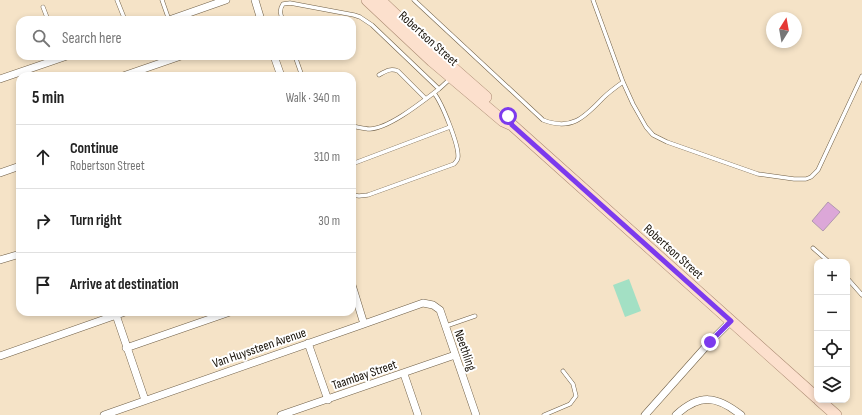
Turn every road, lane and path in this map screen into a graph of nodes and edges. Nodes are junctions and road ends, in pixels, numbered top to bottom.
1 (117, 0) edge
2 (162, 0) edge
3 (226, 0) edge
4 (255, 0) edge
5 (367, 0) edge
6 (380, 0) edge
7 (414, 0) edge
8 (593, 0) edge
9 (43, 7) dead end
10 (46, 16) edge
11 (123, 16) edge
12 (168, 16) edge
13 (180, 16) edge
14 (260, 16) edge
15 (281, 16) edge
16 (57, 60) edge
17 (169, 60) edge
18 (275, 60) edge
19 (296, 60) edge
20 (32, 72) edge
21 (135, 72) edge
22 (277, 72) edge
23 (301, 72) edge
24 (455, 74) junction
25 (379, 75) dead end
26 (16, 76) edge
27 (862, 76) edge
28 (0, 79) edge
29 (623, 82) junction
30 (439, 89) junction
31 (434, 93) junction
32 (426, 99) junction
33 (356, 127) edge
34 (450, 127) junction
35 (356, 162) edge
36 (16, 167) edge
37 (0, 173) edge
38 (356, 196) edge
39 (813, 248) dead end
40 (16, 255) edge
41 (826, 259) edge
42 (0, 260) edge
43 (850, 281) edge
44 (862, 295) edge
45 (356, 298) edge
46 (423, 303) joint
47 (110, 316) edge
48 (116, 316) edge
49 (218, 316) edge
50 (475, 316) dead end
51 (731, 321) junction
52 (364, 324) junction
53 (446, 326) junction
54 (308, 343) junction
55 (126, 348) junction
56 (455, 355) junction
57 (0, 356) edge
58 (563, 371) dead end
59 (404, 374) junction
60 (814, 395) edge
61 (145, 400) junction
62 (328, 400) junction
63 (823, 403) edge
64 (650, 414) edge
65 (104, 415) edge
66 (281, 415) edge
67 (418, 415) edge
68 (476, 415) edge
69 (544, 415) edge
70 (676, 415) edge
71 (741, 415) edge
72 (836, 415) edge

1 - 11 lane
2 - 12 lane
3 - 13 street
4 - 14 street
5 - 24 main road, Robertson Street
6 - 24 main road, Robertson Street
7 - 29 lane
8 - 29 lane
9 - 10 lane
15 - 30 lane
16 - 20 street
17 - 21 street
18 - 22 street
19 - 23 lane
24 - 30 lane
24 - 51 main road, Robertson Street
25 - 32 lane
26 - 28 street
27 - 29 lane
30 - 31 lane
31 - 32 lane
31 - 34 lane
32 - 33 lane
34 - 35 lane
34 - 38 lane
36 - 37 street
39 - 41 lane
40 - 42 street
43 - 44 lane
45 - 52 street
46 - 52 street, Van Huyssteen Avenue
46 - 53 street, Neethling
47 - 57 street
48 - 55 street
49 - 55 street
50 - 53 lane
51 - 60 main road, Robertson Street
51 - 64 street
52 - 54 street, Van Huyssteen Avenue
53 - 56 street, Neethling
54 - 61 street, Van Huyssteen Avenue
54 - 62 street
55 - 61 street
56 - 59 street, Taambay Street
56 - 68 street, Neethling
58 - 69 lane
59 - 62 street, Taambay Street
59 - 67 street
61 - 65 street, Van Huyssteen Avenue
62 - 66 street, Taambay Street
63 - 72 main road
70 - 71 street

